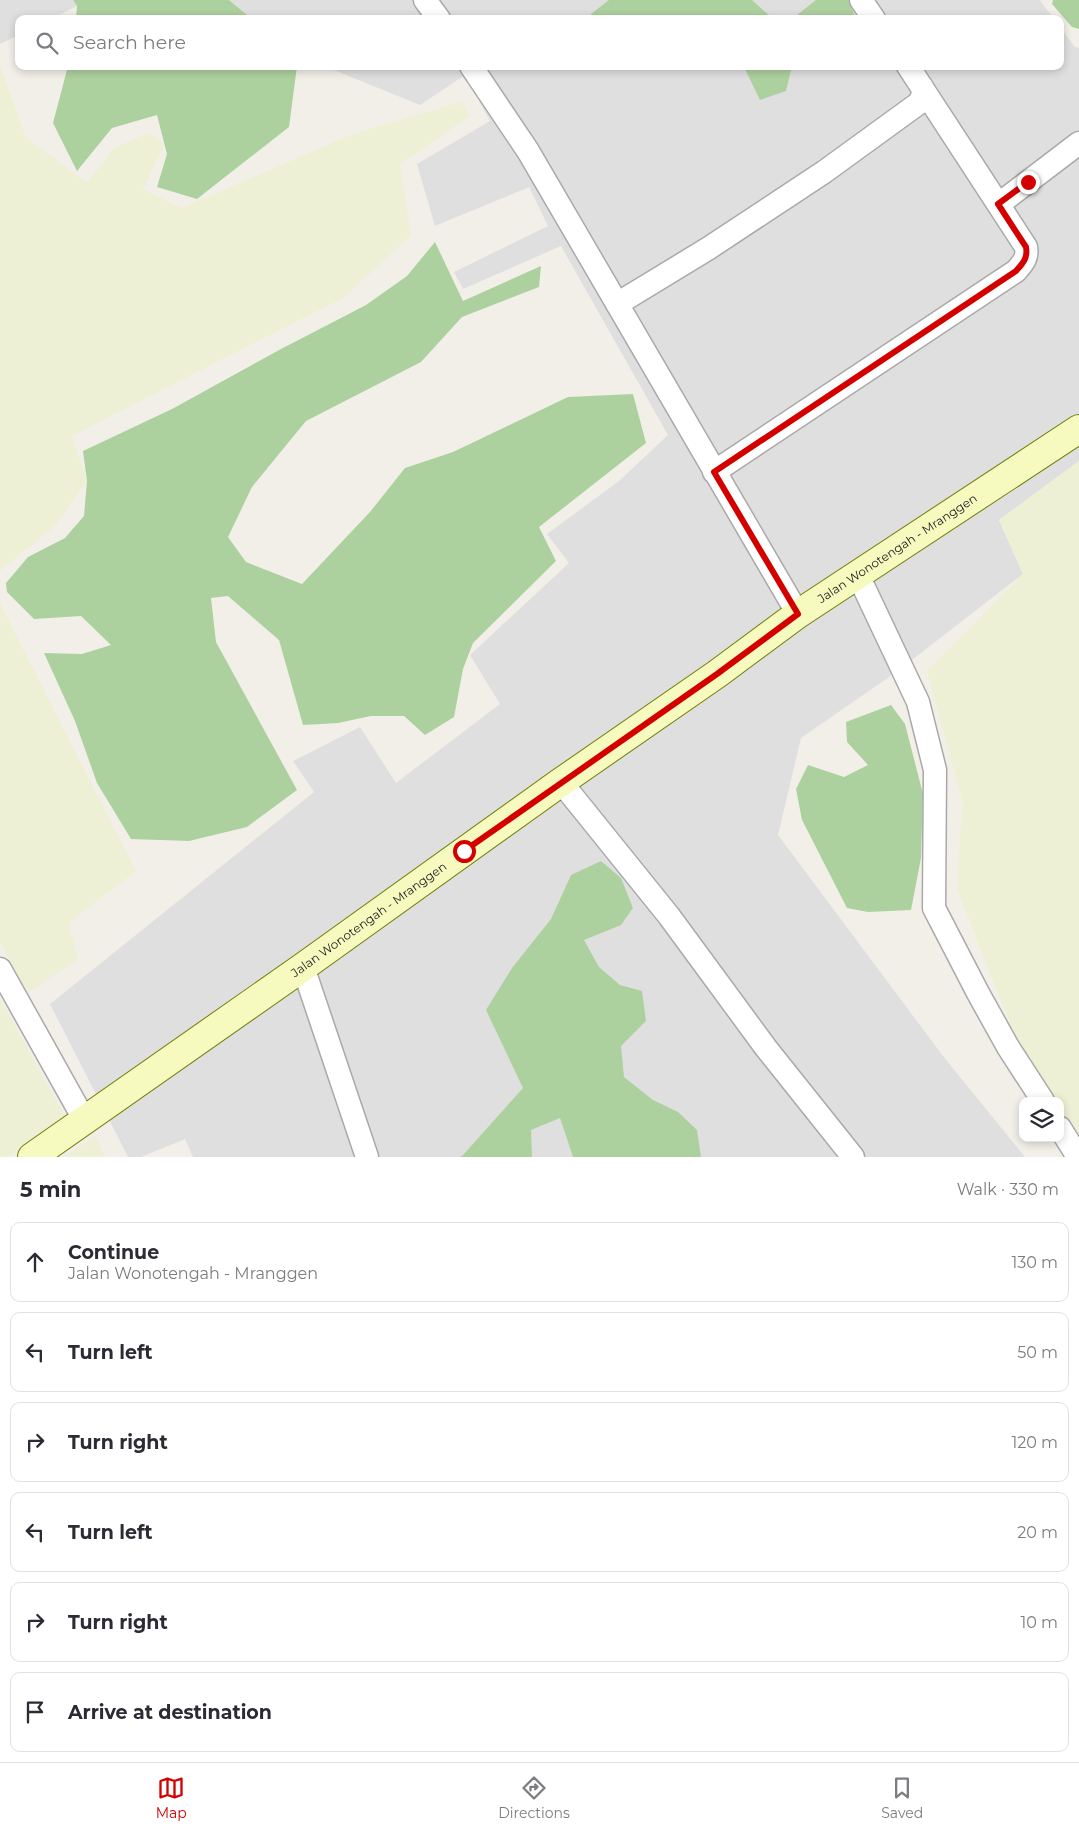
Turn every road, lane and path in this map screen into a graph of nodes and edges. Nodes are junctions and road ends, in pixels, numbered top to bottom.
1 (861, 0) edge
2 (871, 15) edge
3 (474, 70) edge
4 (911, 70) edge
5 (922, 86) junction
6 (1079, 143) edge
7 (998, 204) junction
8 (617, 304) junction
9 (1079, 429) edge
10 (714, 472) junction
11 (858, 575) junction
12 (798, 614) junction
13 (560, 782) junction
14 (303, 967) junction
15 (0, 969) edge
16 (1040, 1097) edge
17 (85, 1121) junction
18 (1064, 1134) edge
19 (32, 1157) edge
20 (367, 1157) edge
21 (853, 1157) edge
22 (1078, 1157) edge

1 - 2 street
3 - 8 street
4 - 5 street
5 - 7 street
5 - 8 street
6 - 7 street
7 - 10 street
8 - 10 street
9 - 11 street, Jalan Wonotengah - Mranggen
10 - 12 street
11 - 12 street, Jalan Wonotengah - Mranggen
11 - 16 street
12 - 13 street, Jalan Wonotengah - Mranggen
13 - 14 street, Jalan Wonotengah - Mranggen
13 - 21 street
14 - 17 street, Jalan Wonotengah - Mranggen
14 - 20 street
15 - 17 street
17 - 19 street, Jalan Wonotengah - Mranggen
18 - 22 street

